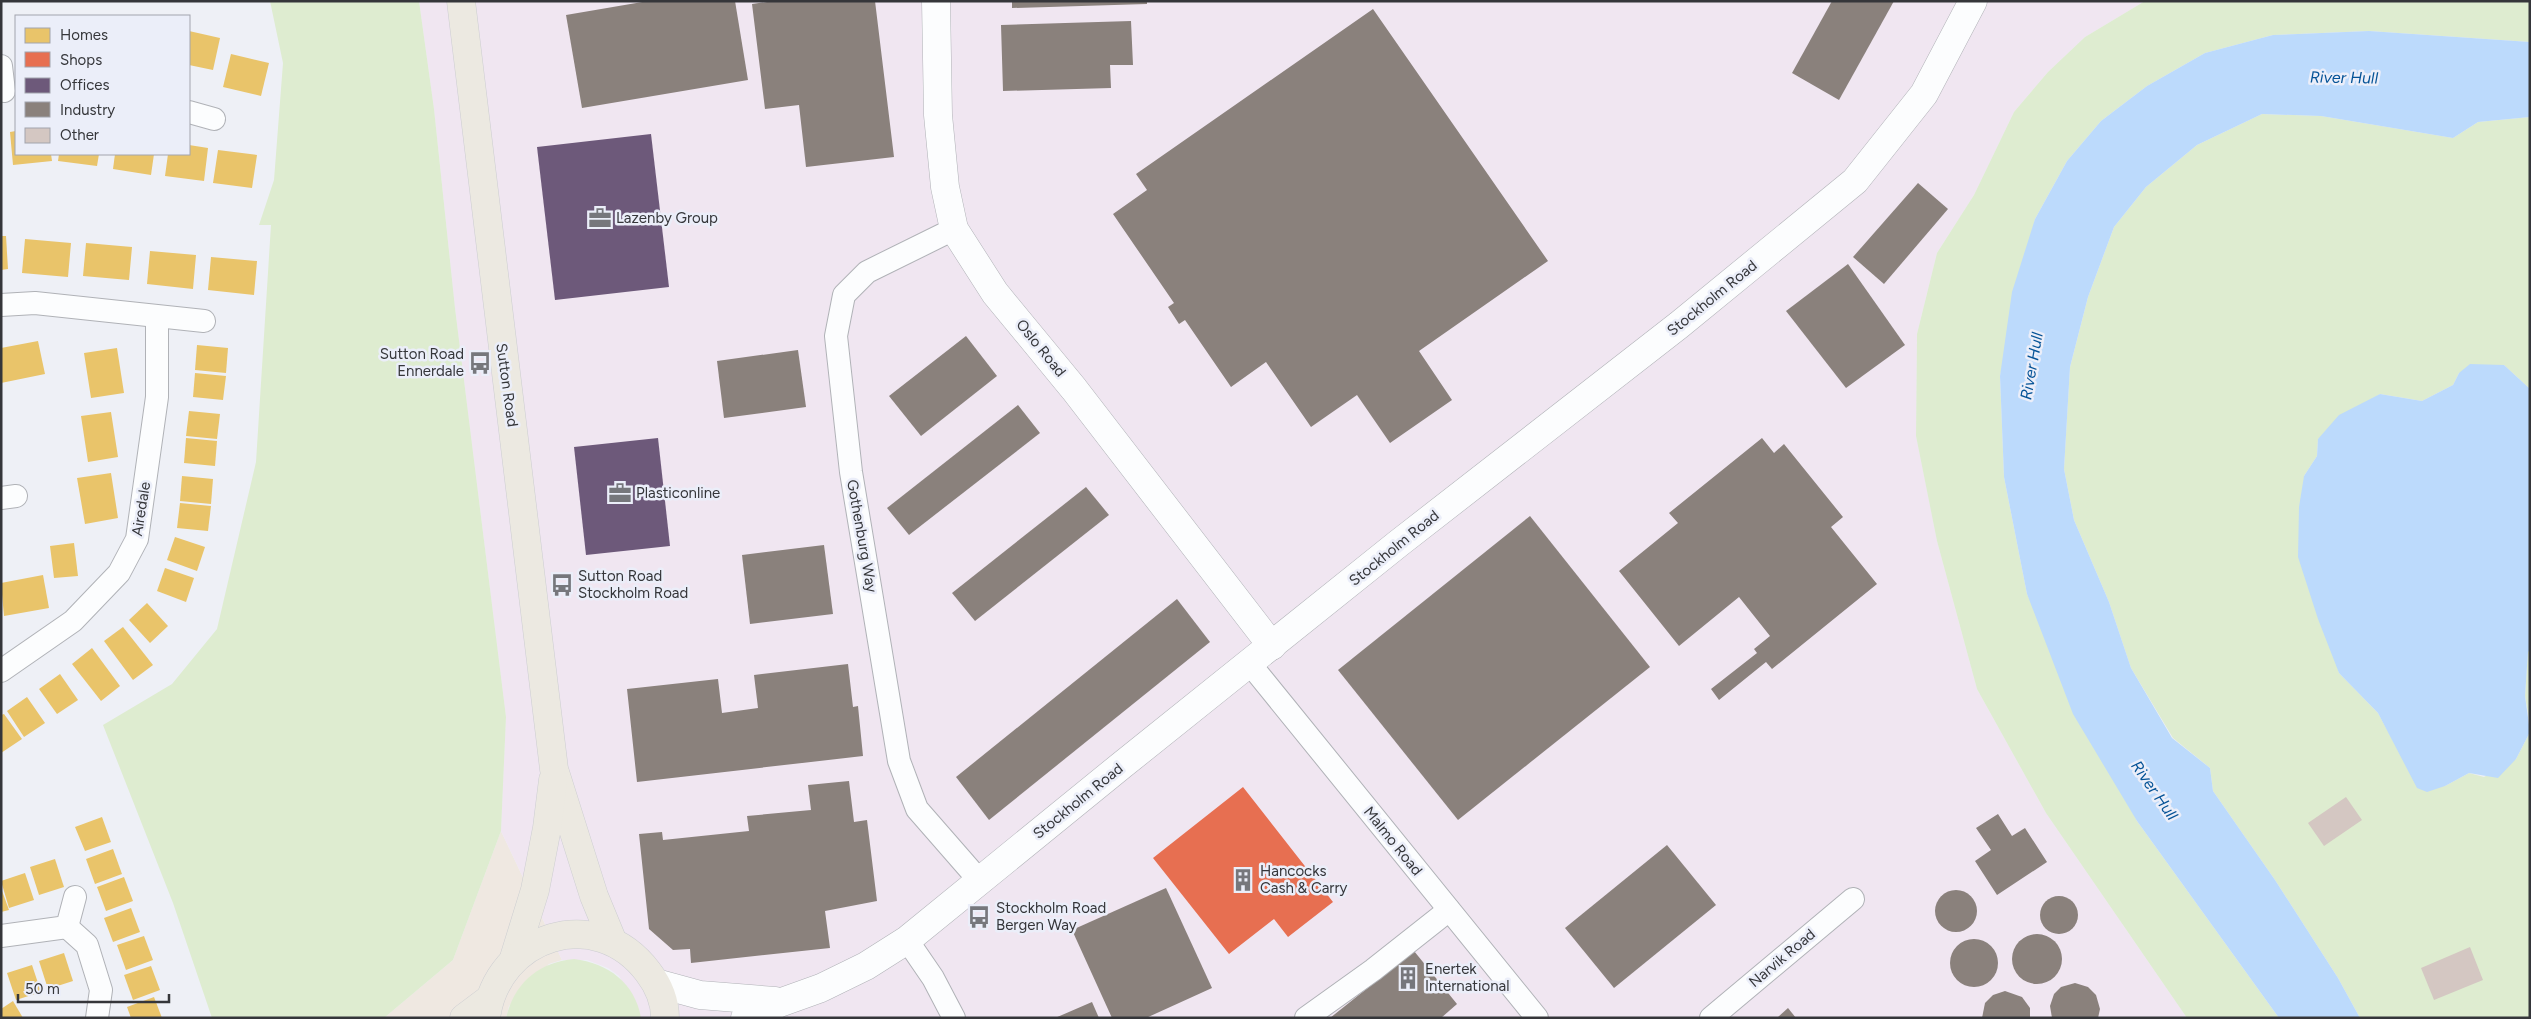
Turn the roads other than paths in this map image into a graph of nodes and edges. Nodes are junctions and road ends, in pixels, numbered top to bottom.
1 (462, 1) edge
2 (936, 1) edge
3 (1972, 1) edge
4 (1, 66) edge
5 (7, 91) edge
6 (954, 228) junction
7 (1, 305) edge
8 (157, 317) junction
9 (204, 321) dead end
10 (1272, 646) junction
11 (1250, 664) junction
12 (1, 671) edge
13 (554, 769) junction
14 (979, 880) junction
15 (75, 897) dead end
16 (1853, 899) dead end
17 (1449, 910) junction
18 (67, 928) junction
19 (1, 936) edge
20 (907, 940) junction
21 (613, 942) junction
22 (514, 958) junction
23 (656, 983) junction
24 (782, 1002) junction
25 (487, 1009) edge
26 (97, 1018) edge
27 (464, 1018) edge
28 (665, 1018) edge
29 (746, 1018) edge
30 (954, 1018) edge
31 (1306, 1018) edge
32 (1537, 1018) edge
33 (1711, 1018) edge

1 - 13 highway, Sutton Road
2 - 6 street, Oslo Road
3 - 10 street, Stockholm Road
4 - 5 street
6 - 10 street, Oslo Road
6 - 14 street, Gothenburg Way
7 - 8 street
8 - 9 street
8 - 12 street, Airedale
10 - 11 street, Stockholm Road
11 - 14 street, Stockholm Road
11 - 17 street, Malmo Road
13 - 21 highway
13 - 22 highway
14 - 20 street, Stockholm Road
15 - 18 street
16 - 33 street, Narvik Road
17 - 31 street
17 - 32 street, Malmo Road
18 - 19 street
18 - 26 street
20 - 24 street, Stockholm Road
20 - 30 street
21 - 22 highway
21 - 23 highway
22 - 25 highway
23 - 24 street
23 - 28 highway
24 - 29 street, Stockholm Road
25 - 27 highway

